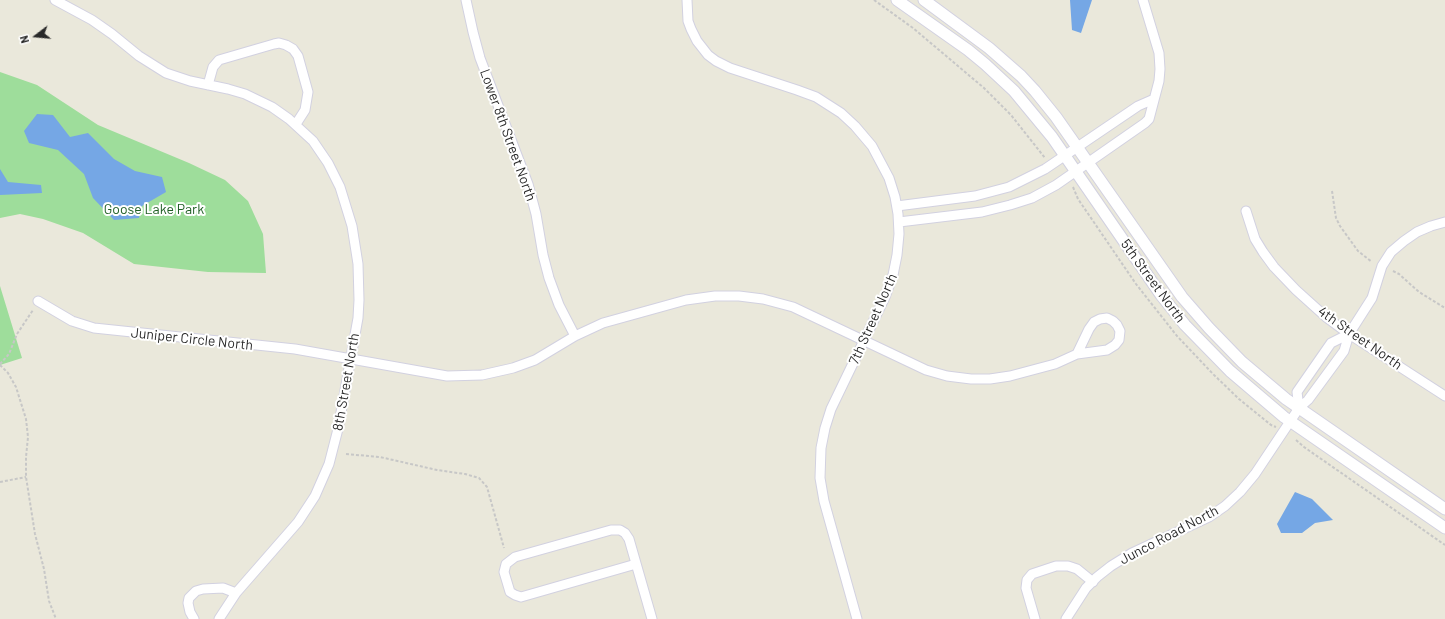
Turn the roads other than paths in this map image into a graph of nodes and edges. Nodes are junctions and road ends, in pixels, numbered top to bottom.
1 (55, 0) edge
2 (466, 0) edge
3 (687, 0) edge
4 (897, 0) edge
5 (924, 0) edge
6 (1143, 0) edge
7 (208, 84) junction
8 (1154, 99) junction
9 (296, 124) junction
10 (1078, 148) junction
11 (1065, 156) junction
12 (1088, 163) junction
13 (1076, 172) junction
14 (897, 206) junction
15 (1246, 211) dead end
16 (899, 222) junction
17 (1445, 222) edge
18 (38, 301) road end
19 (1349, 334) junction
20 (575, 336) junction
21 (864, 340) junction
22 (1077, 354) junction
23 (351, 359) junction
24 (1445, 396) edge
25 (1299, 408) junction
26 (1290, 421) junction
27 (1445, 509) edge
28 (1445, 528) edge
29 (636, 564) junction
30 (1093, 582) junction
31 (236, 593) junction
32 (194, 619) edge
33 (219, 619) edge
34 (652, 619) edge
35 (857, 619) edge
36 (1035, 619) edge
37 (1066, 619) edge

1 - 7 street, 8th Street North
2 - 20 street, Lower 8th Street North
3 - 14 street, 7th Street North
4 - 11 street, 5th Street North
5 - 10 street, 5th Street North
6 - 8 street
7 - 9 street, 8th Street North
7 - 9 street
8 - 10 street
8 - 12 street
9 - 23 street, 8th Street North
10 - 11 street
10 - 12 street, 5th Street North
11 - 13 street, 5th Street North
11 - 14 street
12 - 13 street
12 - 25 street, 5th Street North
13 - 16 street
13 - 26 street, 5th Street North
14 - 16 street, 7th Street North
15 - 19 street, 4th Street North
16 - 21 street, 7th Street North
17 - 19 street, Junco Road North
18 - 23 street, Juniper Circle North
19 - 24 street, 4th Street North
19 - 25 street, Junco Road North
19 - 25 street
20 - 21 street, Juniper Circle North
20 - 23 street, Juniper Circle North
21 - 22 street, Juniper Circle North
21 - 35 street, 7th Street North
22 - 22 street, Juniper Circle North
23 - 31 street, 8th Street North
25 - 26 street, Junco Road North
25 - 27 street, 5th Street North
26 - 28 street, 5th Street North
26 - 30 street, Junco Road North
29 - 29 street
29 - 34 street
30 - 36 street
30 - 37 street, Junco Road North
31 - 32 street
31 - 33 street, 8th Street North

